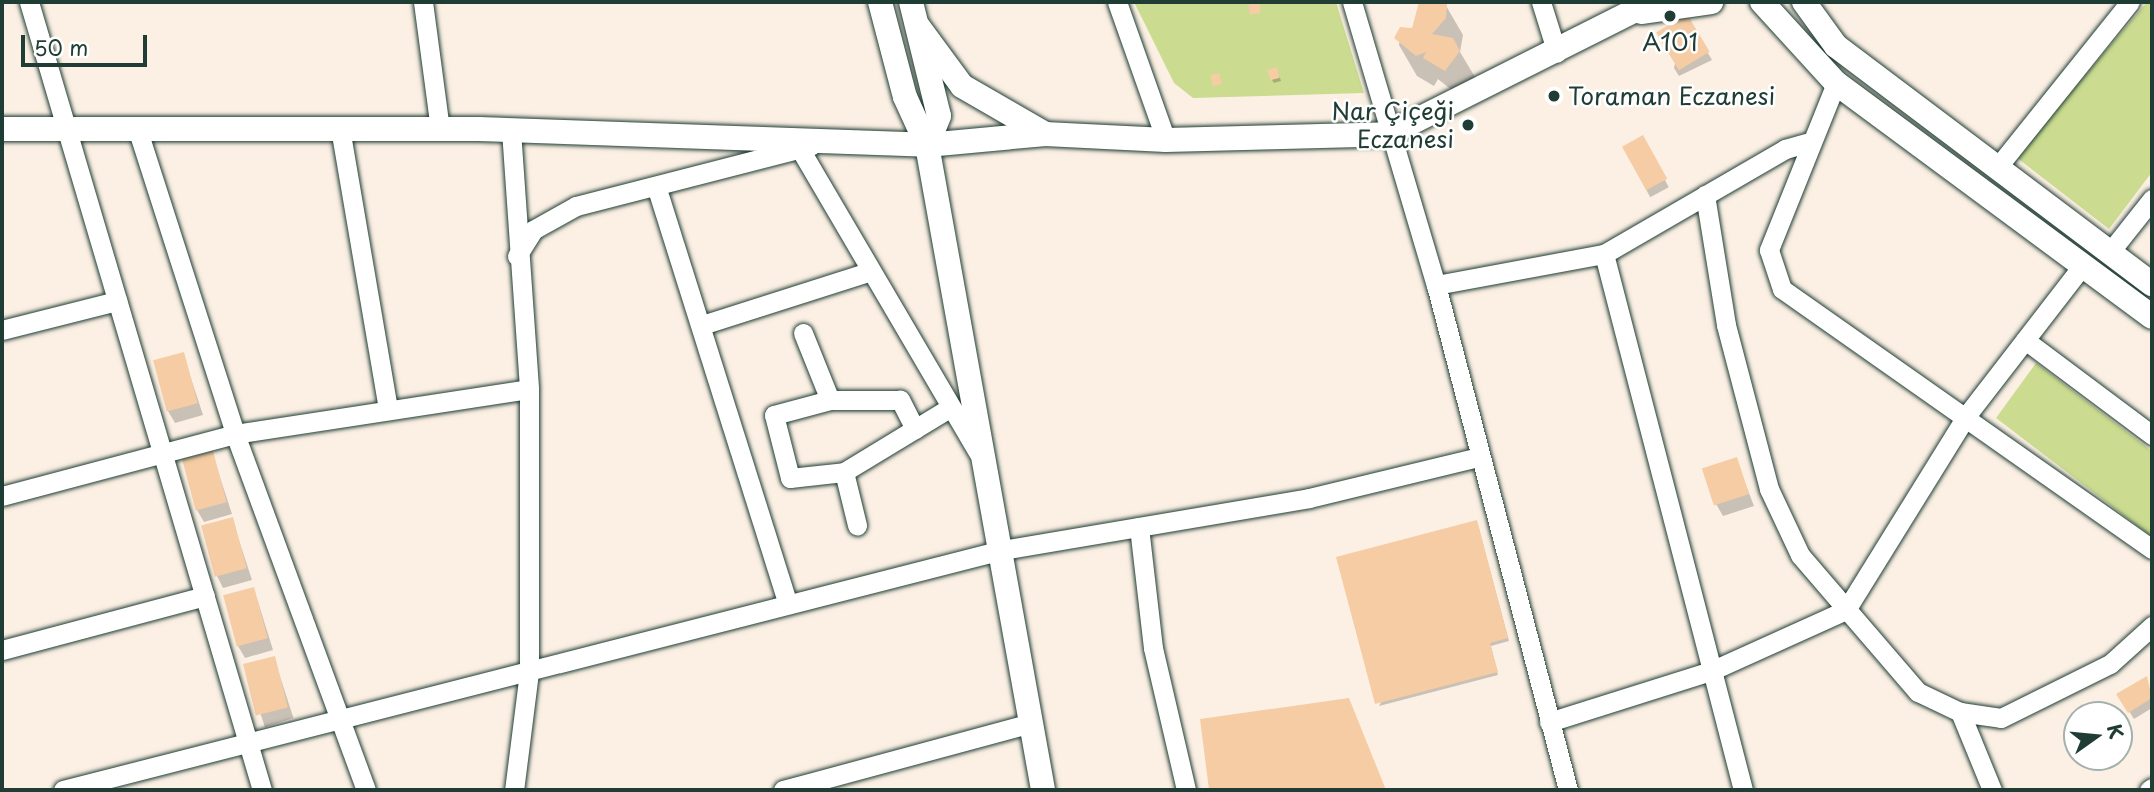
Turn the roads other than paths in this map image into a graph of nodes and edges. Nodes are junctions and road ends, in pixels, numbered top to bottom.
1 (29, 2) edge
2 (423, 2) edge
3 (880, 2) edge
4 (911, 2) edge
5 (1116, 2) edge
6 (1352, 2) edge
7 (1541, 2) edge
8 (1711, 2) edge
9 (1762, 2) edge
10 (1804, 2) edge
11 (2130, 2) edge
12 (1647, 7) edge
13 (918, 26) junction
14 (1557, 53) junction
15 (1836, 83) junction
16 (66, 128) junction
17 (137, 128) junction
18 (340, 128) junction
19 (2, 129) edge
20 (440, 129) junction
21 (511, 130) junction
22 (1045, 134) junction
23 (1389, 134) junction
24 (837, 139) junction
25 (1166, 141) junction
26 (1810, 142) junction
27 (927, 145) junction
28 (800, 149) junction
29 (1996, 169) junction
30 (657, 189) junction
31 (1705, 195) junction
32 (2152, 199) edge
33 (2110, 251) junction
34 (1605, 254) junction
35 (517, 256) junction
36 (2083, 265) junction
37 (871, 271) junction
38 (2152, 284) edge
39 (1436, 285) junction
40 (117, 301) junction
41 (2152, 317) edge
42 (702, 325) junction
43 (2, 330) edge
44 (803, 333) dead end
45 (2025, 340) junction
46 (529, 389) junction
47 (830, 400) junction
48 (951, 407) junction
49 (388, 409) junction
50 (1967, 415) junction
51 (915, 429) junction
52 (235, 435) junction
53 (2152, 435) edge
54 (162, 452) junction
55 (1479, 457) junction
56 (986, 466) junction
57 (844, 472) junction
58 (2, 495) edge
59 (857, 525) dead end
60 (1139, 527) junction
61 (1002, 550) junction
62 (2152, 550) edge
63 (205, 596) junction
64 (787, 602) junction
65 (1846, 610) junction
66 (2152, 626) edge
67 (2, 650) edge
68 (1711, 671) junction
69 (529, 672) junction
70 (1960, 712) junction
71 (339, 720) junction
72 (1549, 722) junction
73 (1032, 723) junction
74 (248, 743) junction
75 (109, 785) edge
76 (63, 790) edge
77 (262, 790) edge
78 (366, 790) edge
79 (514, 790) edge
80 (783, 790) edge
81 (1043, 790) edge
82 (1186, 790) edge
83 (1568, 790) edge
84 (1743, 790) edge
85 (1992, 790) edge

1 - 16 street
2 - 20 street
3 - 27 street
4 - 13 street
5 - 25 street
6 - 23 street
7 - 14 street
8 - 12 street
9 - 15 street
10 - 29 street
11 - 29 street
12 - 14 street
13 - 22 street
13 - 27 street
14 - 23 street
15 - 26 street
15 - 36 street
16 - 17 street
16 - 19 street
16 - 40 street
17 - 18 street
17 - 52 street
18 - 20 street
18 - 49 street
20 - 21 street
21 - 24 street
21 - 35 street
22 - 25 street
22 - 27 street
23 - 25 street
23 - 39 street
24 - 27 street
24 - 28 street
26 - 31 street
26 - 50 street
27 - 56 street
28 - 30 street
28 - 37 street
29 - 33 street
30 - 35 street
30 - 42 street
31 - 34 street
31 - 65 street
32 - 33 street
33 - 38 street
34 - 39 street
34 - 68 street
35 - 46 street
36 - 41 street
36 - 45 street
37 - 42 street
37 - 48 street
39 - 55 street
40 - 43 street
40 - 54 street
42 - 64 street
44 - 47 street
45 - 50 street
45 - 53 street
46 - 49 street
46 - 69 street
47 - 51 street
47 - 57 street
48 - 51 street
48 - 56 street
49 - 52 street
50 - 62 street
50 - 65 street
51 - 57 street
52 - 54 street
52 - 71 street
54 - 58 street
54 - 63 street
55 - 60 street
55 - 72 street
56 - 61 street
57 - 59 street
60 - 61 street
60 - 82 street
61 - 64 street
61 - 73 street
63 - 67 street
63 - 74 street
64 - 69 street
65 - 68 street
65 - 70 street
66 - 70 street
68 - 72 street
68 - 84 street
69 - 71 street
69 - 79 street
70 - 85 street
71 - 74 street
71 - 78 street
72 - 83 street
73 - 80 street
73 - 81 street
74 - 75 street
74 - 77 street
75 - 76 street

